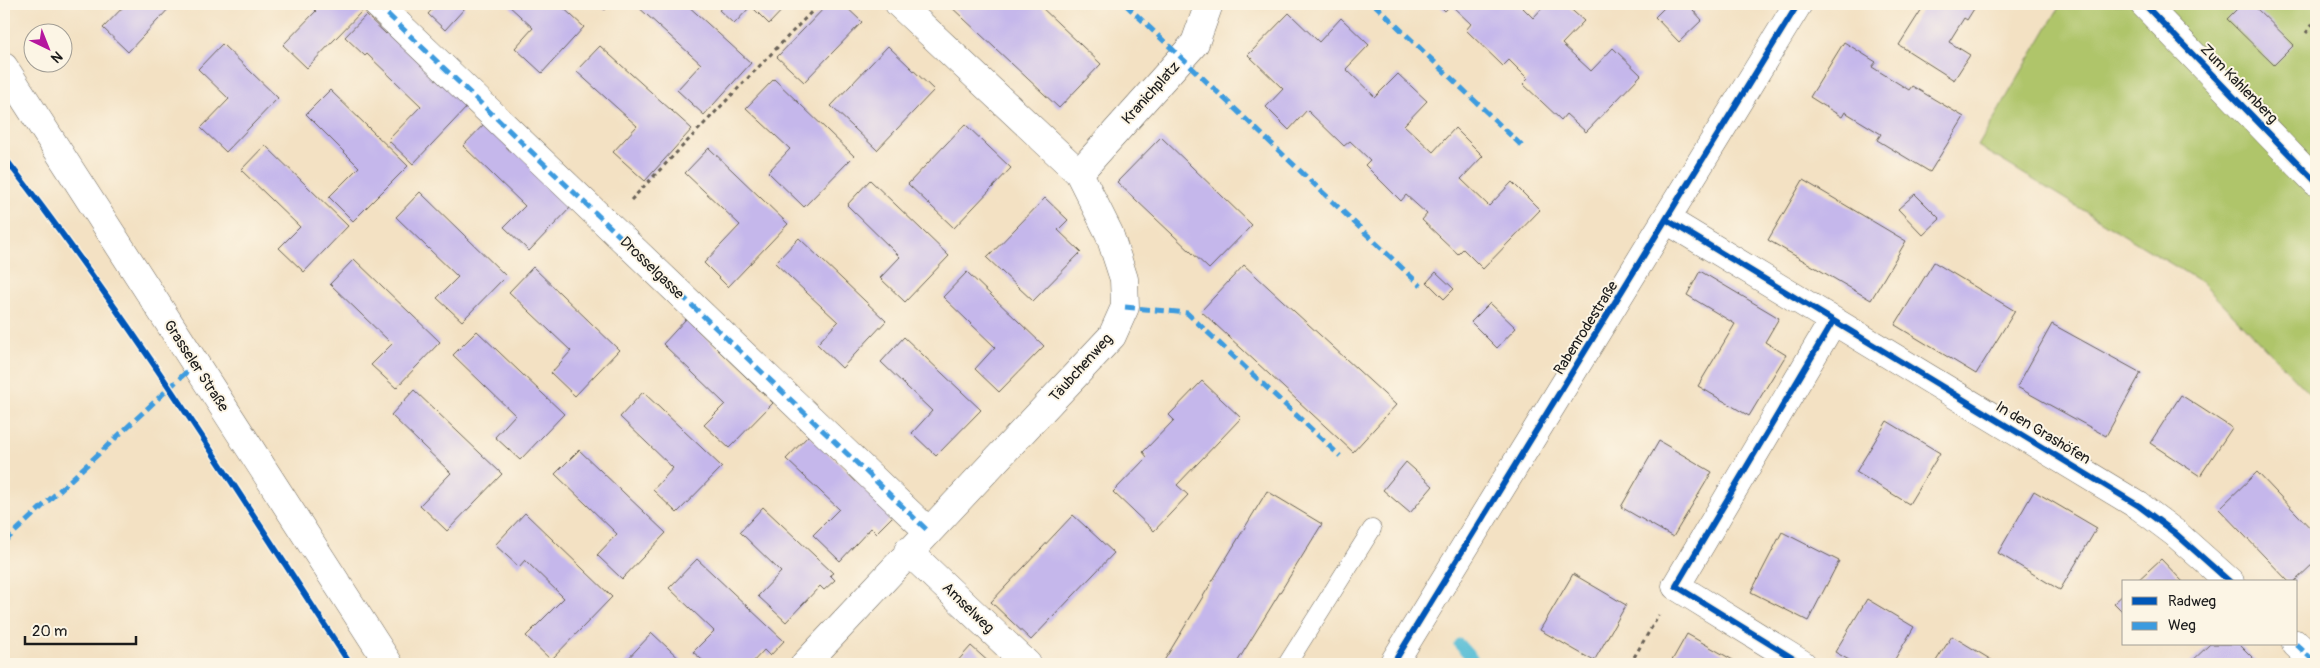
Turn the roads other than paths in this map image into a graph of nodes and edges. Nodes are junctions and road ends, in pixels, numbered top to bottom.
1 (377, 4) edge
2 (899, 4) edge
3 (1209, 4) edge
4 (1798, 4) edge
5 (2144, 4) edge
6 (4, 67) edge
7 (1079, 173) junction
8 (2316, 182) edge
9 (1667, 220) junction
10 (1833, 320) junction
11 (1372, 529) dead end
12 (928, 531) junction
13 (908, 551) junction
14 (2228, 580) edge
15 (2298, 646) edge
16 (2316, 663) edge
17 (389, 664) edge
18 (805, 664) edge
19 (1027, 664) edge
20 (1287, 664) edge
21 (1393, 664) edge
22 (1802, 664) edge

1 - 12 street, Drosselgasse
2 - 7 street, Täubchenweg
3 - 7 street, Kranichplatz
4 - 9 street, Rabenrodestraße
5 - 8 street, Zum Kahlenberg
6 - 17 street, Grasseler Straße
7 - 12 street, Täubchenweg
9 - 10 street, In den Grashöfen
9 - 21 street, Rabenrodestraße
10 - 14 street, In den Grashöfen
10 - 22 street
11 - 20 lane
12 - 13 street, Täubchenweg
13 - 18 street, Täubchenweg
13 - 19 street, Amselweg
15 - 16 street

